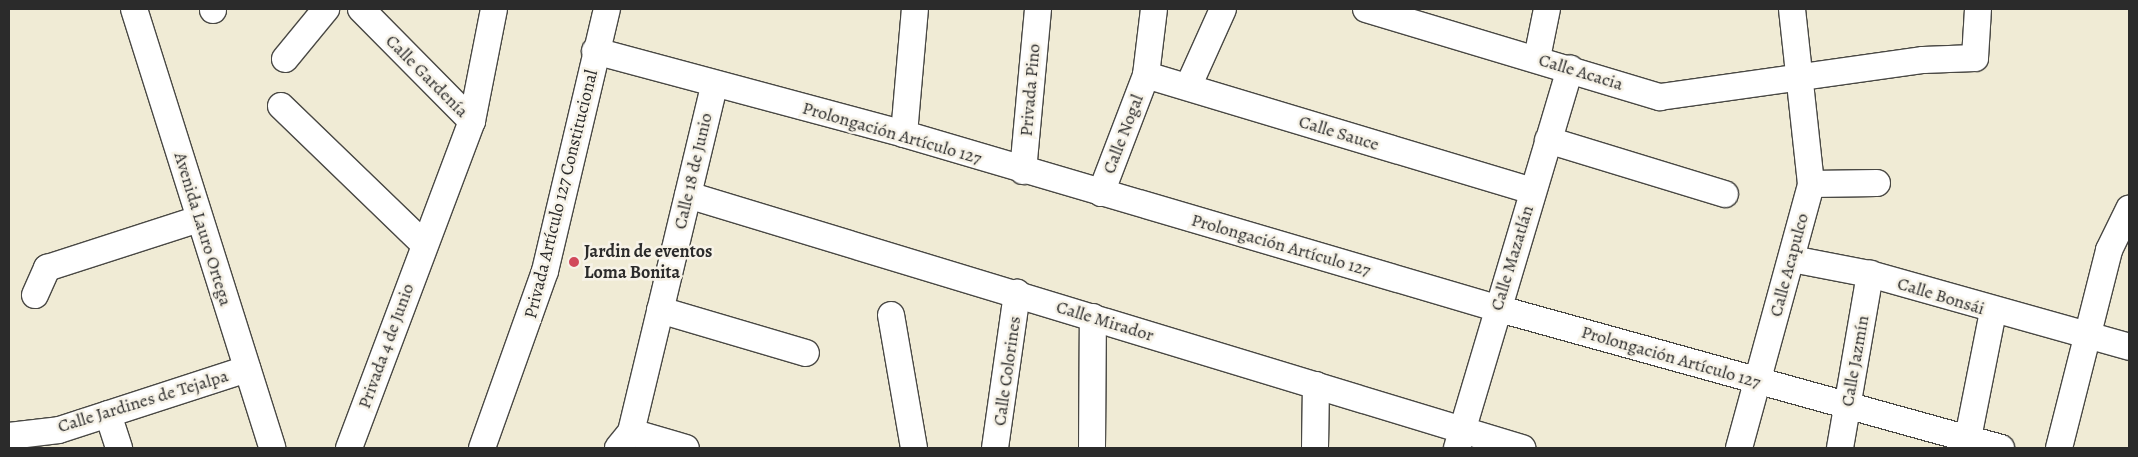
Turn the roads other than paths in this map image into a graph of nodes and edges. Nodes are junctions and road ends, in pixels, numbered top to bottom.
1 (134, 9) edge
2 (326, 9) edge
3 (494, 9) edge
4 (607, 9) edge
5 (915, 9) edge
6 (1038, 9) edge
7 (1154, 9) edge
8 (1223, 9) edge
9 (1369, 9) edge
10 (1548, 9) edge
11 (1792, 9) edge
12 (1978, 9) edge
13 (364, 10) edge
14 (596, 51) junction
15 (1537, 58) junction
16 (285, 59) dead end
17 (1570, 68) junction
18 (1146, 74) junction
19 (1800, 79) junction
20 (714, 85) junction
21 (1188, 87) junction
22 (281, 106) dead end
23 (472, 121) junction
24 (904, 134) junction
25 (1548, 140) junction
26 (1023, 171) junction
27 (1877, 183) dead end
28 (1811, 184) junction
29 (1533, 191) junction
30 (1101, 193) junction
31 (1725, 194) dead end
32 (688, 195) junction
33 (2129, 209) edge
34 (199, 218) junction
35 (423, 243) junction
36 (1792, 259) junction
37 (1870, 274) junction
38 (1017, 293) junction
39 (34, 295) dead end
40 (1496, 308) junction
41 (660, 310) junction
42 (1993, 312) junction
43 (891, 315) dead end
44 (1093, 317) junction
45 (2090, 334) junction
46 (2129, 347) edge
47 (806, 353) dead end
48 (246, 369) junction
49 (1757, 382) junction
50 (1316, 385) junction
51 (1847, 405) junction
52 (108, 414) junction
53 (10, 435) edge
54 (58, 439) edge
55 (625, 440) edge
56 (1459, 440) edge
57 (1967, 443) edge
58 (119, 448) edge
59 (272, 448) edge
60 (349, 448) edge
61 (482, 448) edge
62 (686, 448) edge
63 (914, 448) edge
64 (996, 448) edge
65 (1092, 448) edge
66 (1315, 448) edge
67 (1522, 448) edge
68 (1739, 448) edge
69 (1840, 448) edge
70 (2001, 448) edge
71 (2059, 448) edge

1 - 34 street, Avenida Lauro Ortega
2 - 16 street
3 - 23 street, Privada 4 de Junio
4 - 14 street, Privada Artículo 127 Constitucional
5 - 24 street
6 - 26 street, Privada Pino
7 - 18 street, Calle Nogal
8 - 21 street
9 - 15 street, Calle Acacia
10 - 15 street
11 - 19 street, Calle Acapulco
12 - 19 street, Calle Acacia
13 - 23 street, Calle Gardenía
14 - 20 street, Prolongación Artículo 127
14 - 61 street, Privada Artículo 127 Constitucional
15 - 17 street, Calle Acacia
17 - 19 street, Calle Acacia
17 - 25 street, Calle Mazatlán
18 - 21 street, Calle Sauce
18 - 30 street, Calle Nogal
19 - 28 street, Calle Acapulco
20 - 24 street, Prolongación Artículo 127
20 - 32 street, Calle 18 de Junio
21 - 29 street, Calle Sauce
22 - 35 street
23 - 35 street, Privada 4 de Junio
24 - 26 street, Prolongación Artículo 127
25 - 29 street, Calle Mazatlán
25 - 31 street
26 - 30 street, Prolongación Artículo 127
27 - 28 street
28 - 36 street, Calle Acapulco
29 - 40 street, Calle Mazatlán
30 - 40 street, Prolongación Artículo 127
32 - 38 street, Calle Mirador
32 - 41 street, Calle 18 de Junio
33 - 45 street
34 - 39 street
34 - 48 street, Avenida Lauro Ortega
35 - 60 street, Privada 4 de Junio
36 - 37 street, Calle Bonsái
36 - 49 street, Calle Acapulco
37 - 42 street, Calle Bonsái
37 - 51 street, Calle Jazmín
38 - 44 street, Calle Mirador
38 - 64 street, Calle Colorines
40 - 49 street, Prolongación Artículo 127
40 - 56 street, Calle Mazatlán
41 - 47 street
41 - 55 street, Calle 18 de Junio
42 - 45 street, Calle Bonsái
42 - 57 street
43 - 63 street
44 - 50 street, Calle Mirador
44 - 65 street
45 - 46 street, Calle Bonsái
45 - 71 street
48 - 52 street, Calle Jardines de Tejalpa
48 - 59 street, Avenida Lauro Ortega
49 - 51 street, Prolongación Artículo 127
49 - 68 street, Calle Acapulco
50 - 56 street, Calle Mirador
50 - 66 street
51 - 57 street, Prolongación Artículo 127
51 - 69 street, Calle Jazmín
52 - 54 street, Calle Jardines de Tejalpa
52 - 58 street
53 - 54 street, Calle Jardines de Tejalpa
55 - 62 street
56 - 67 street, Calle Mirador
57 - 70 street, Prolongación Artículo 127

